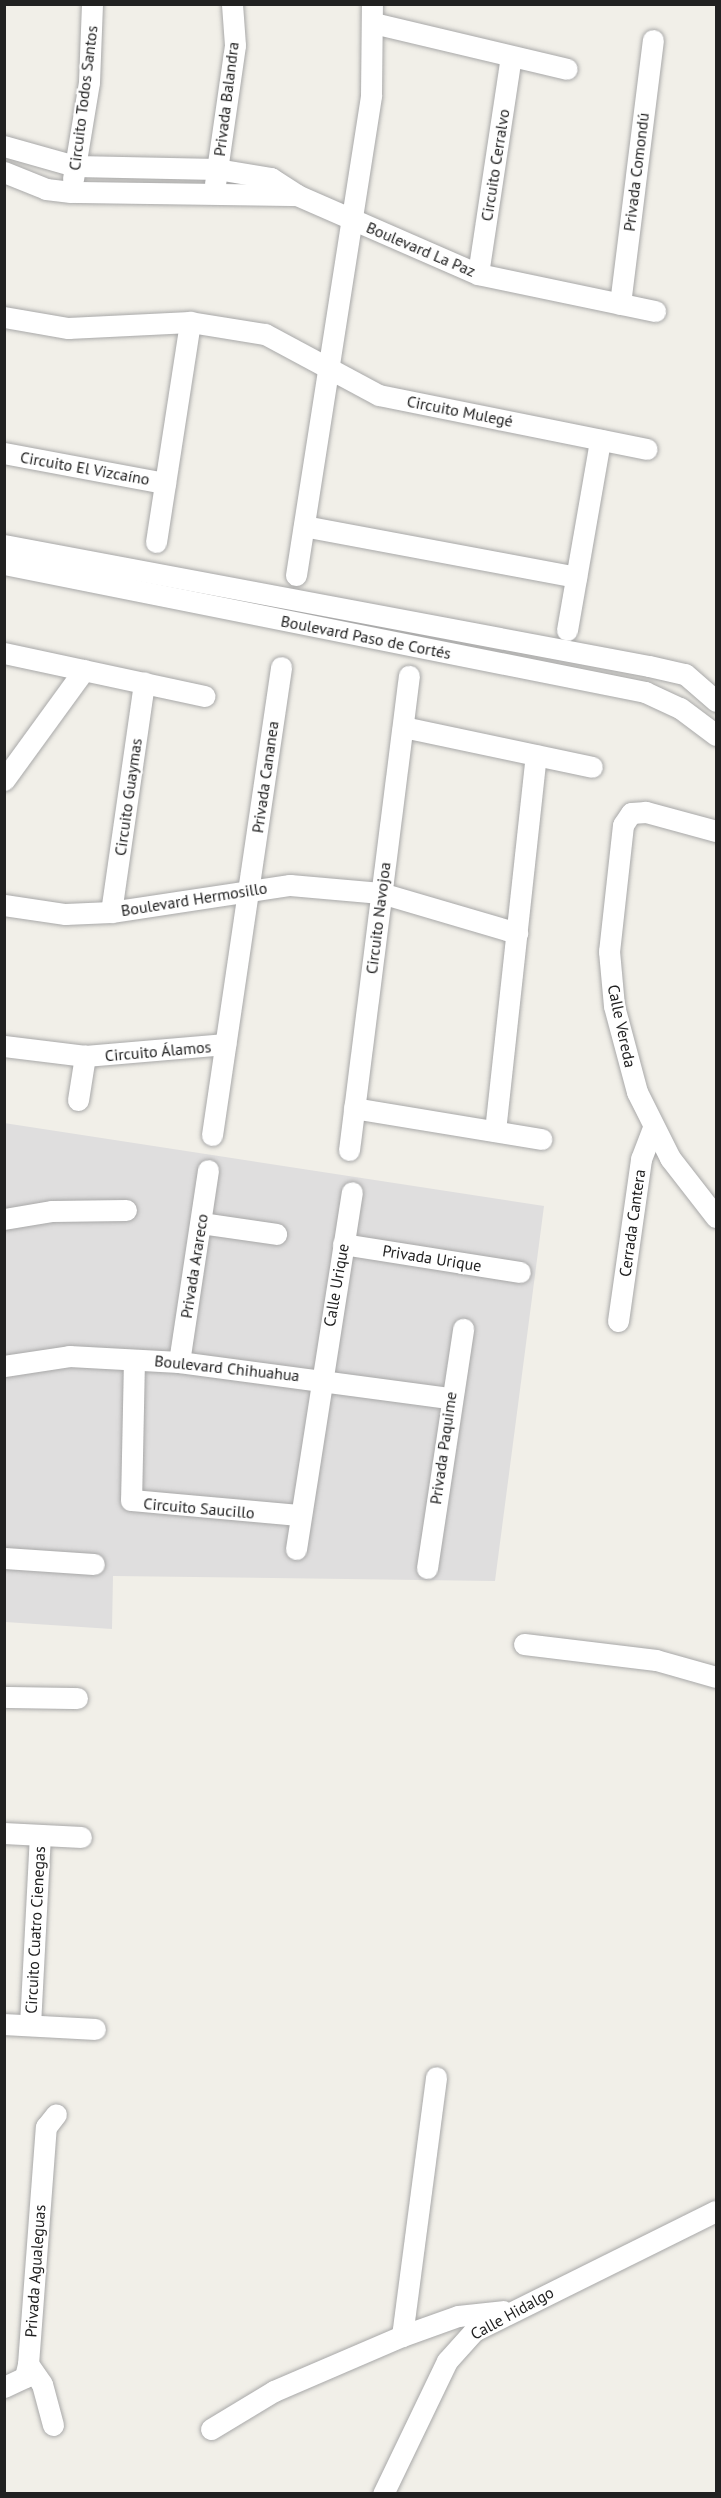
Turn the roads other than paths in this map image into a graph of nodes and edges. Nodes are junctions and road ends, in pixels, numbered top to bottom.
1 (92, 4) edge
2 (232, 4) edge
3 (372, 14) edge
4 (653, 40) dead end
5 (511, 56) junction
6 (567, 69) dead end
7 (4, 146) edge
8 (75, 166) junction
9 (217, 169) junction
10 (4, 172) edge
11 (71, 192) junction
12 (214, 193) junction
13 (297, 195) junction
14 (351, 220) junction
15 (478, 274) junction
16 (620, 304) junction
17 (656, 311) dead end
18 (4, 317) edge
19 (190, 322) junction
20 (329, 364) junction
21 (600, 440) junction
22 (647, 449) dead end
23 (4, 453) edge
24 (165, 483) junction
25 (304, 525) junction
26 (156, 542) dead end
27 (4, 545) edge
28 (4, 564) edge
29 (296, 575) dead end
30 (576, 577) junction
31 (306, 600) junction
32 (302, 624) junction
33 (567, 630) dead end
34 (4, 653) edge
35 (650, 666) junction
36 (281, 667) dead end
37 (84, 670) junction
38 (409, 676) dead end
39 (144, 682) junction
40 (645, 692) junction
41 (204, 696) dead end
42 (717, 701) edge
43 (403, 727) junction
44 (717, 735) edge
45 (536, 755) junction
46 (592, 767) dead end
47 (4, 780) edge
48 (717, 831) edge
49 (248, 888) junction
50 (381, 893) junction
51 (6, 903) edge
52 (111, 912) junction
53 (517, 933) junction
54 (225, 1044) junction
55 (4, 1046) edge
56 (85, 1056) junction
57 (78, 1100) dead end
58 (354, 1108) junction
59 (653, 1127) junction
60 (495, 1131) junction
61 (212, 1135) dead end
62 (541, 1139) dead end
63 (349, 1150) dead end
64 (208, 1170) dead end
65 (352, 1192) dead end
66 (709, 1192) edge
67 (126, 1210) dead end
68 (717, 1217) edge
69 (4, 1219) edge
70 (201, 1223) junction
71 (276, 1234) dead end
72 (343, 1244) junction
73 (520, 1272) dead end
74 (618, 1321) dead end
75 (463, 1329) dead end
76 (134, 1360) junction
77 (179, 1362) junction
78 (4, 1366) edge
79 (320, 1378) junction
80 (449, 1398) junction
81 (300, 1515) junction
82 (296, 1549) dead end
83 (4, 1558) edge
84 (94, 1564) dead end
85 (427, 1568) dead end
86 (524, 1644) dead end
87 (717, 1677) edge
88 (4, 1697) edge
89 (77, 1698) dead end
90 (4, 1833) edge
91 (40, 1835) junction
92 (81, 1837) dead end
93 (4, 2024) edge
94 (30, 2025) junction
95 (95, 2029) dead end
96 (436, 2077) dead end
97 (56, 2114) dead end
98 (717, 2211) edge
99 (510, 2310) junction
100 (402, 2336) junction
101 (28, 2364) junction
102 (4, 2387) edge
103 (53, 2425) dead end
104 (211, 2429) dead end
105 (383, 2493) edge

1 - 8 street, Circuito Todos Santos
2 - 9 street, Privada Balandra
3 - 5 street
3 - 14 street
4 - 16 street, Privada Comondú
5 - 6 street
5 - 15 street, Circuito Cerralvo
7 - 8 street, Boulevard La Paz
8 - 9 street, Boulevard La Paz
8 - 11 street, Circuito Todos Santos
9 - 12 street, Privada Balandra
9 - 13 street, Boulevard La Paz
10 - 11 street
11 - 12 street
12 - 13 street
13 - 14 street, Boulevard La Paz
14 - 15 street, Boulevard La Paz
14 - 20 street
15 - 16 street, Boulevard La Paz
16 - 17 street, Boulevard La Paz
18 - 19 street
19 - 20 street
19 - 24 street, Circuito El Vizcaíno
20 - 21 street, Circuito Mulegé
20 - 25 street
21 - 22 street, Circuito Mulegé
21 - 30 street
23 - 24 street, Circuito El Vizcaíno
24 - 26 street, Circuito El Vizcaíno
25 - 29 street
25 - 30 street
27 - 31 street, Boulevard Paso de Cortés
28 - 32 street, Boulevard Paso de Cortés
30 - 33 street
31 - 32 street
31 - 35 street, Boulevard Paso de Cortés
32 - 40 street, Boulevard Paso de Cortés
34 - 37 street
35 - 40 street
35 - 42 street, Boulevard Paso de Cortés
36 - 49 street, Privada Cananea
37 - 39 street
37 - 47 street
38 - 43 street, Circuito Navojoa
39 - 41 street
39 - 52 street, Circuito Guaymas
40 - 44 street, Boulevard Paso de Cortés
43 - 45 street
43 - 50 street, Circuito Navojoa
45 - 46 street
45 - 53 street
48 - 59 street, Calle Vereda
49 - 50 street, Boulevard Hermosillo
49 - 52 street, Boulevard Hermosillo
49 - 54 street, Circuito Álamos
50 - 53 street, Boulevard Hermosillo
50 - 58 street, Circuito Navojoa
51 - 52 street, Boulevard Hermosillo
53 - 60 street
54 - 56 street, Circuito Álamos
54 - 61 street
55 - 56 street, Circuito Álamos
56 - 57 street
58 - 60 street
58 - 63 street, Circuito Navojoa
59 - 66 street, Calle Vereda
59 - 74 street, Cerrada Cantera
60 - 62 street
64 - 70 street, Privada Arareco
65 - 72 street, Calle Urique
66 - 68 street, Calle Vereda
67 - 69 street
70 - 71 street
70 - 77 street, Privada Arareco
72 - 73 street, Privada Urique
72 - 79 street, Calle Urique
75 - 80 street, Privada Paquime
76 - 77 street, Boulevard Chihuahua
76 - 78 street, Boulevard Chihuahua
76 - 81 street, Circuito Saucillo
77 - 79 street, Boulevard Chihuahua
79 - 80 street, Boulevard Chihuahua
79 - 81 street
80 - 85 street, Privada Paquime
81 - 82 street
83 - 84 street
86 - 87 street
88 - 89 street
90 - 91 street, Circuito Cuatro Cienegas
91 - 92 street, Circuito Cuatro Cienegas
91 - 94 street, Circuito Cuatro Cienegas
93 - 94 street
94 - 95 street
96 - 100 street
97 - 101 street, Privada Agualeguas
98 - 99 street, Calle Hidalgo
99 - 100 street
99 - 105 street, Calle Hidalgo
100 - 104 street
101 - 102 street
101 - 103 street

